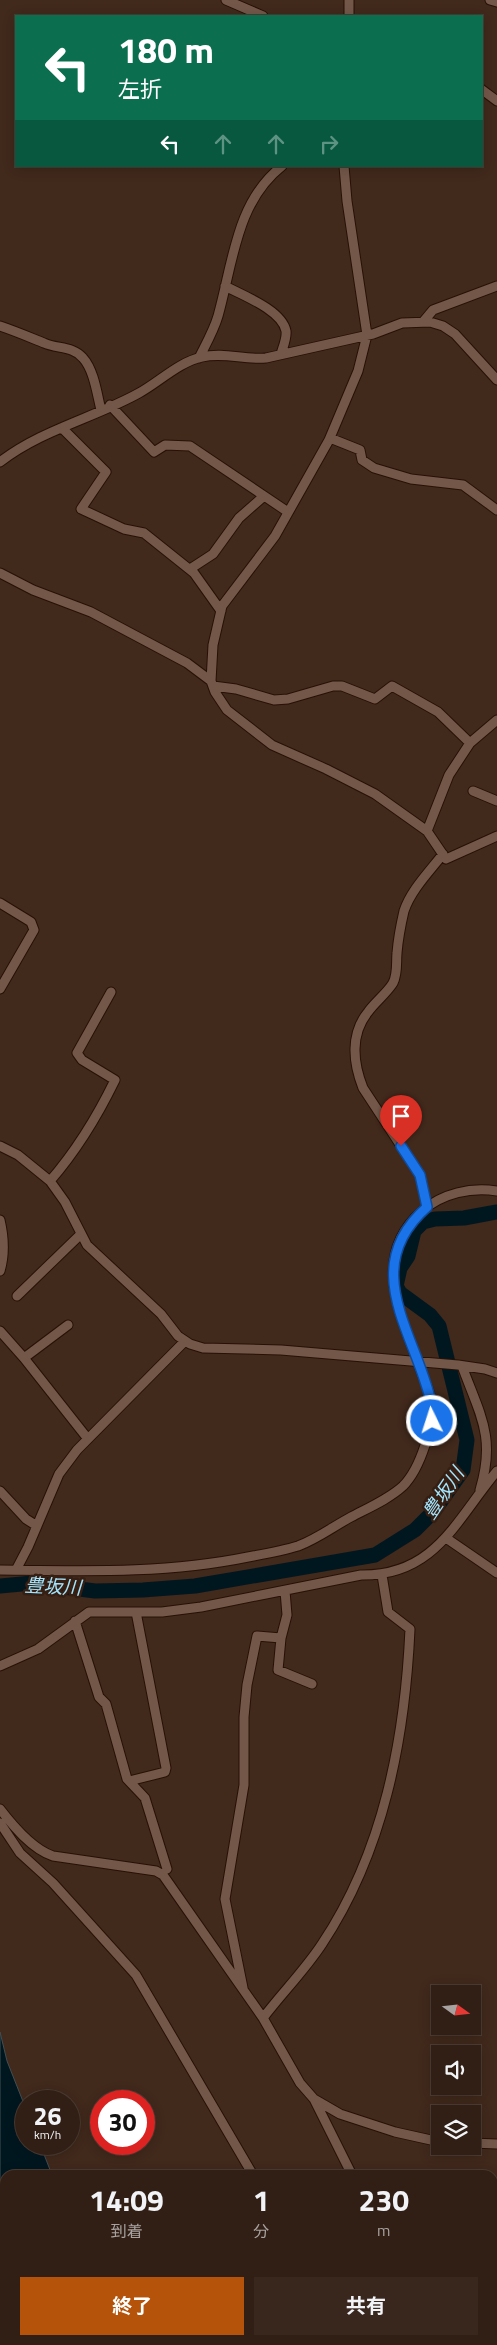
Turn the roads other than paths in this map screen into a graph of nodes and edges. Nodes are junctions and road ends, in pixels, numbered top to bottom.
1 (226, 0) edge
2 (348, 0) edge
3 (490, 0) edge
4 (497, 2) edge
5 (260, 15) edge
6 (349, 15) edge
7 (483, 90) edge
8 (497, 101) edge
9 (281, 167) edge
10 (344, 167) edge
11 (225, 286) junction
12 (497, 286) edge
13 (423, 322) junction
14 (0, 326) edge
15 (367, 335) junction
16 (281, 354) junction
17 (199, 358) junction
18 (497, 380) edge
19 (110, 406) junction
20 (101, 410) junction
21 (62, 428) junction
22 (330, 438) junction
23 (0, 462) edge
24 (264, 496) junction
25 (497, 510) edge
26 (288, 512) junction
27 (190, 569) junction
28 (0, 573) edge
29 (221, 611) junction
30 (212, 684) junction
31 (497, 720) edge
32 (470, 743) junction
33 (473, 791) dead end
34 (497, 801) edge
35 (427, 831) junction
36 (497, 836) edge
37 (443, 854) junction
38 (0, 903) edge
39 (0, 989) edge
40 (111, 992) dead end
41 (0, 1146) edge
42 (50, 1181) junction
43 (497, 1191) edge
44 (427, 1207) junction
45 (0, 1220) edge
46 (81, 1234) junction
47 (0, 1271) edge
48 (17, 1296) dead end
49 (68, 1325) dead end
50 (0, 1331) edge
51 (185, 1340) junction
52 (24, 1358) junction
53 (420, 1362) junction
54 (460, 1366) junction
55 (497, 1373) edge
56 (88, 1439) junction
57 (497, 1471) edge
58 (0, 1491) edge
59 (478, 1495) junction
60 (37, 1526) junction
61 (446, 1538) junction
62 (0, 1570) edge
63 (16, 1570) junction
64 (497, 1573) edge
65 (382, 1575) junction
66 (285, 1591) junction
67 (136, 1612) junction
68 (75, 1621) junction
69 (281, 1638) junction
70 (0, 1666) edge
71 (312, 1684) dead end
72 (129, 1781) junction
73 (0, 1809) edge
74 (0, 1823) edge
75 (167, 1869) dead end
76 (244, 1991) junction
77 (263, 2018) junction
78 (314, 2099) junction
79 (431, 2140) edge
80 (481, 2143) edge
81 (497, 2144) edge
82 (250, 2170) edge
83 (350, 2170) edge

1 - 5 street
2 - 6 street
3 - 4 street
7 - 8 street
9 - 11 street
10 - 15 street
11 - 16 street
11 - 17 street
12 - 13 street
13 - 15 street
13 - 18 street
14 - 20 street
15 - 16 street
15 - 22 street
16 - 17 street
17 - 19 street
19 - 20 street
19 - 24 street
20 - 21 street
21 - 23 street
21 - 27 street
22 - 25 street
22 - 26 street
24 - 26 street
24 - 27 street
26 - 29 street
27 - 29 street
28 - 30 street
29 - 30 street
30 - 32 street
30 - 35 street
31 - 32 street
32 - 35 street
33 - 34 street
35 - 37 street
36 - 37 street
37 - 44 street
38 - 39 street
40 - 42 street
41 - 42 street
42 - 46 street
43 - 44 street
44 - 53 street
45 - 47 street
46 - 48 street
46 - 51 street
49 - 52 street
50 - 52 street
51 - 53 street
51 - 56 street
52 - 56 street
53 - 54 street
53 - 63 street
54 - 55 street
54 - 59 street
56 - 60 street
57 - 59 street
58 - 60 street
59 - 61 street
60 - 63 street
61 - 64 street
61 - 65 street
62 - 63 street
65 - 66 street
65 - 77 street
66 - 67 street
66 - 69 street
67 - 68 street
67 - 72 street
68 - 70 street
68 - 72 street
69 - 71 street
69 - 76 street
72 - 75 street
73 - 76 street
74 - 82 street
76 - 77 street
77 - 78 street
78 - 79 street
78 - 83 street
80 - 81 street

